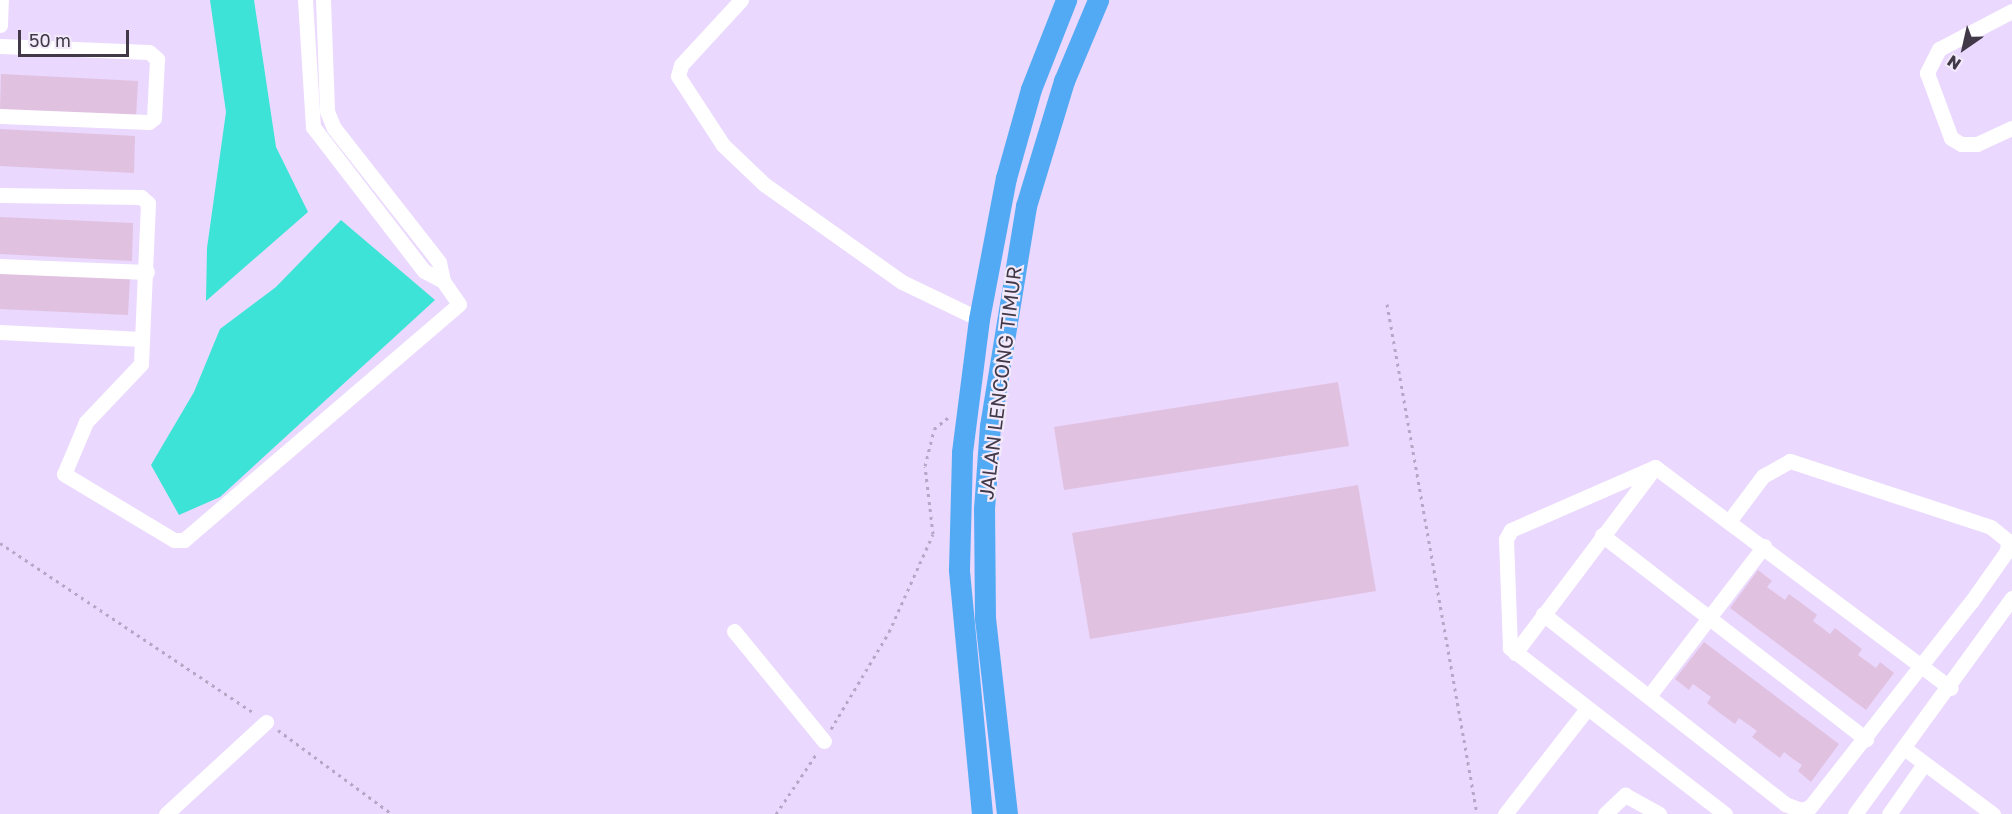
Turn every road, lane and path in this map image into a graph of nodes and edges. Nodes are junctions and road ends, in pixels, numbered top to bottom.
1 (1, 0) edge
2 (304, 0) edge
3 (323, 0) edge
4 (741, 0) edge
5 (1066, 0) edge
6 (1098, 0) edge
7 (2012, 11) edge
8 (0, 25) edge
9 (0, 46) edge
10 (0, 116) edge
11 (2012, 128) edge
12 (0, 195) edge
13 (0, 266) edge
14 (147, 272) junction
15 (442, 281) junction
16 (1387, 304) dead end
17 (979, 319) junction
18 (0, 332) edge
19 (142, 339) junction
20 (968, 402) junction
21 (1655, 467) junction
22 (1730, 520) junction
23 (1602, 535) junction
24 (0, 543) edge
25 (1764, 546) junction
26 (2012, 598) edge
27 (1543, 614) junction
28 (1711, 616) junction
29 (734, 631) dead end
30 (1515, 653) junction
31 (1923, 667) junction
32 (1950, 688) junction
33 (1649, 696) junction
34 (1586, 710) junction
35 (266, 722) junction
36 (1866, 739) junction
37 (824, 741) junction
38 (1904, 748) junction
39 (1924, 764) junction
40 (166, 814) edge
41 (392, 814) edge
42 (776, 814) edge
43 (982, 814) edge
44 (1007, 814) edge
45 (1477, 814) edge
46 (1504, 814) edge
47 (1605, 814) edge
48 (1659, 814) edge
49 (1725, 814) edge
50 (1855, 814) edge
51 (1889, 814) edge
52 (1993, 814) edge

1 - 8 street
2 - 15 street
3 - 15 street
4 - 17 street
5 - 17 highway, JALAN LENCONG TIMUR
6 - 44 highway, JALAN LENCONG TIMUR
7 - 11 street
9 - 10 street
12 - 14 street
13 - 14 street
14 - 19 street
15 - 19 street
16 - 45 path
17 - 20 highway, JALAN LENCONG TIMUR
18 - 19 street
20 - 37 path
20 - 43 highway, JALAN LENCONG TIMUR
21 - 22 street
21 - 23 street
21 - 30 street
22 - 25 street
22 - 31 street
23 - 27 street
23 - 28 street
24 - 35 path
25 - 28 street
25 - 31 street
26 - 32 street
27 - 30 street
27 - 33 street
28 - 33 street
28 - 36 street
29 - 37 street
30 - 34 street
31 - 32 street
31 - 36 street
32 - 38 street
33 - 36 street
34 - 46 street
34 - 49 street
35 - 40 street
35 - 41 path
37 - 42 path
38 - 39 street
38 - 50 street
39 - 51 street
39 - 52 street
47 - 48 street

